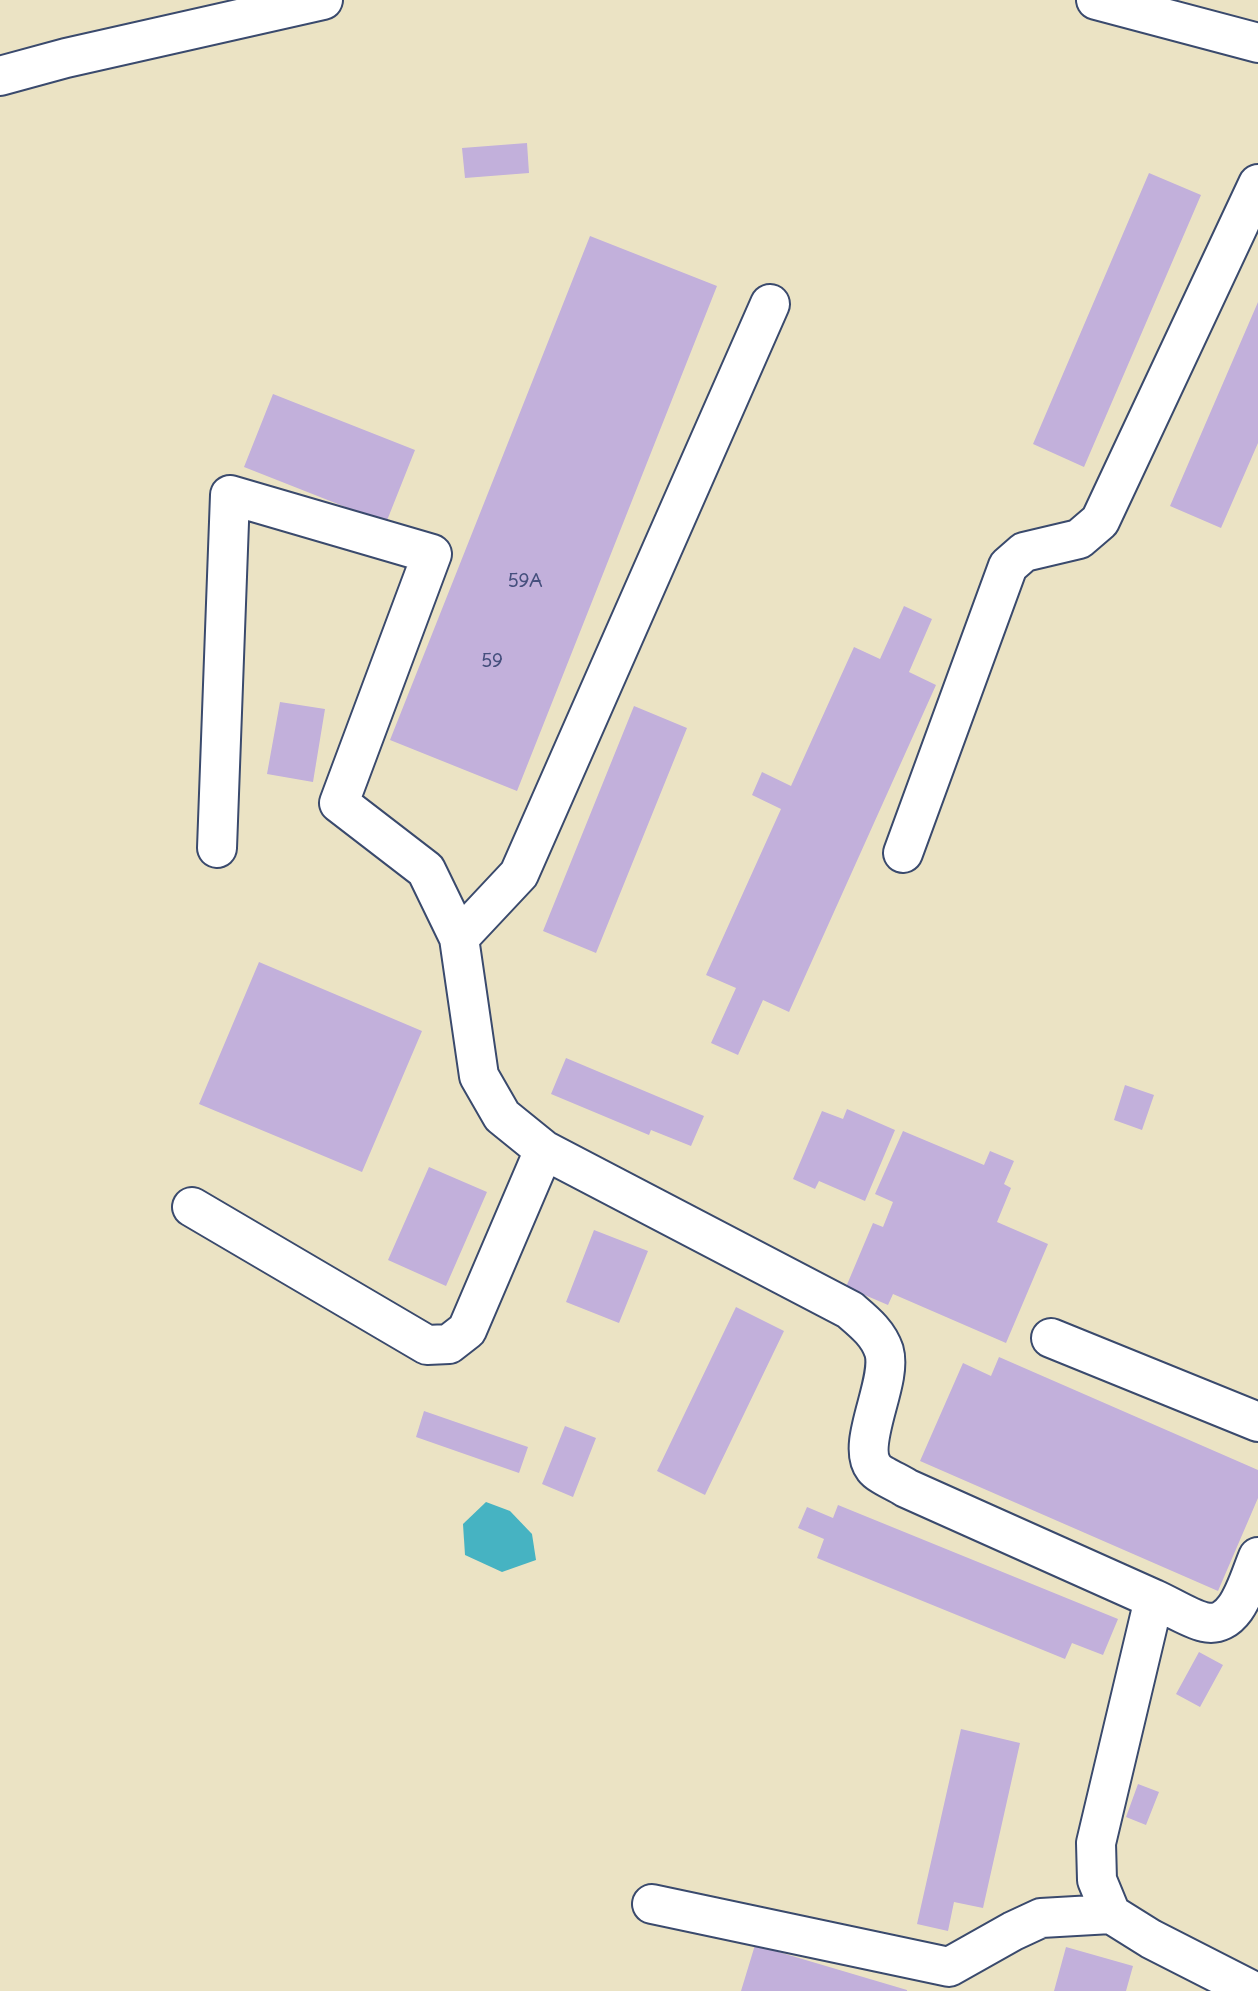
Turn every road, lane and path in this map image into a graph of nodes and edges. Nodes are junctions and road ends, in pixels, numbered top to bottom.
1 (323, 0) edge
2 (1096, 0) edge
3 (1258, 43) edge
4 (0, 76) edge
5 (1258, 184) edge
6 (770, 304) dead end
7 (217, 848) dead end
8 (902, 853) dead end
9 (459, 938) junction
10 (544, 1150) junction
11 (192, 1207) dead end
12 (1051, 1338) dead end
13 (1258, 1422) edge
14 (1258, 1557) edge
15 (1154, 1599) junction
16 (652, 1904) dead end
17 (1111, 1914) junction
18 (1253, 1991) edge

1 - 4 street
2 - 3 street
5 - 8 street
6 - 9 street
7 - 9 street
9 - 10 street
10 - 11 street
10 - 15 street
12 - 13 street
14 - 15 street
15 - 17 street
16 - 17 street
17 - 18 street

